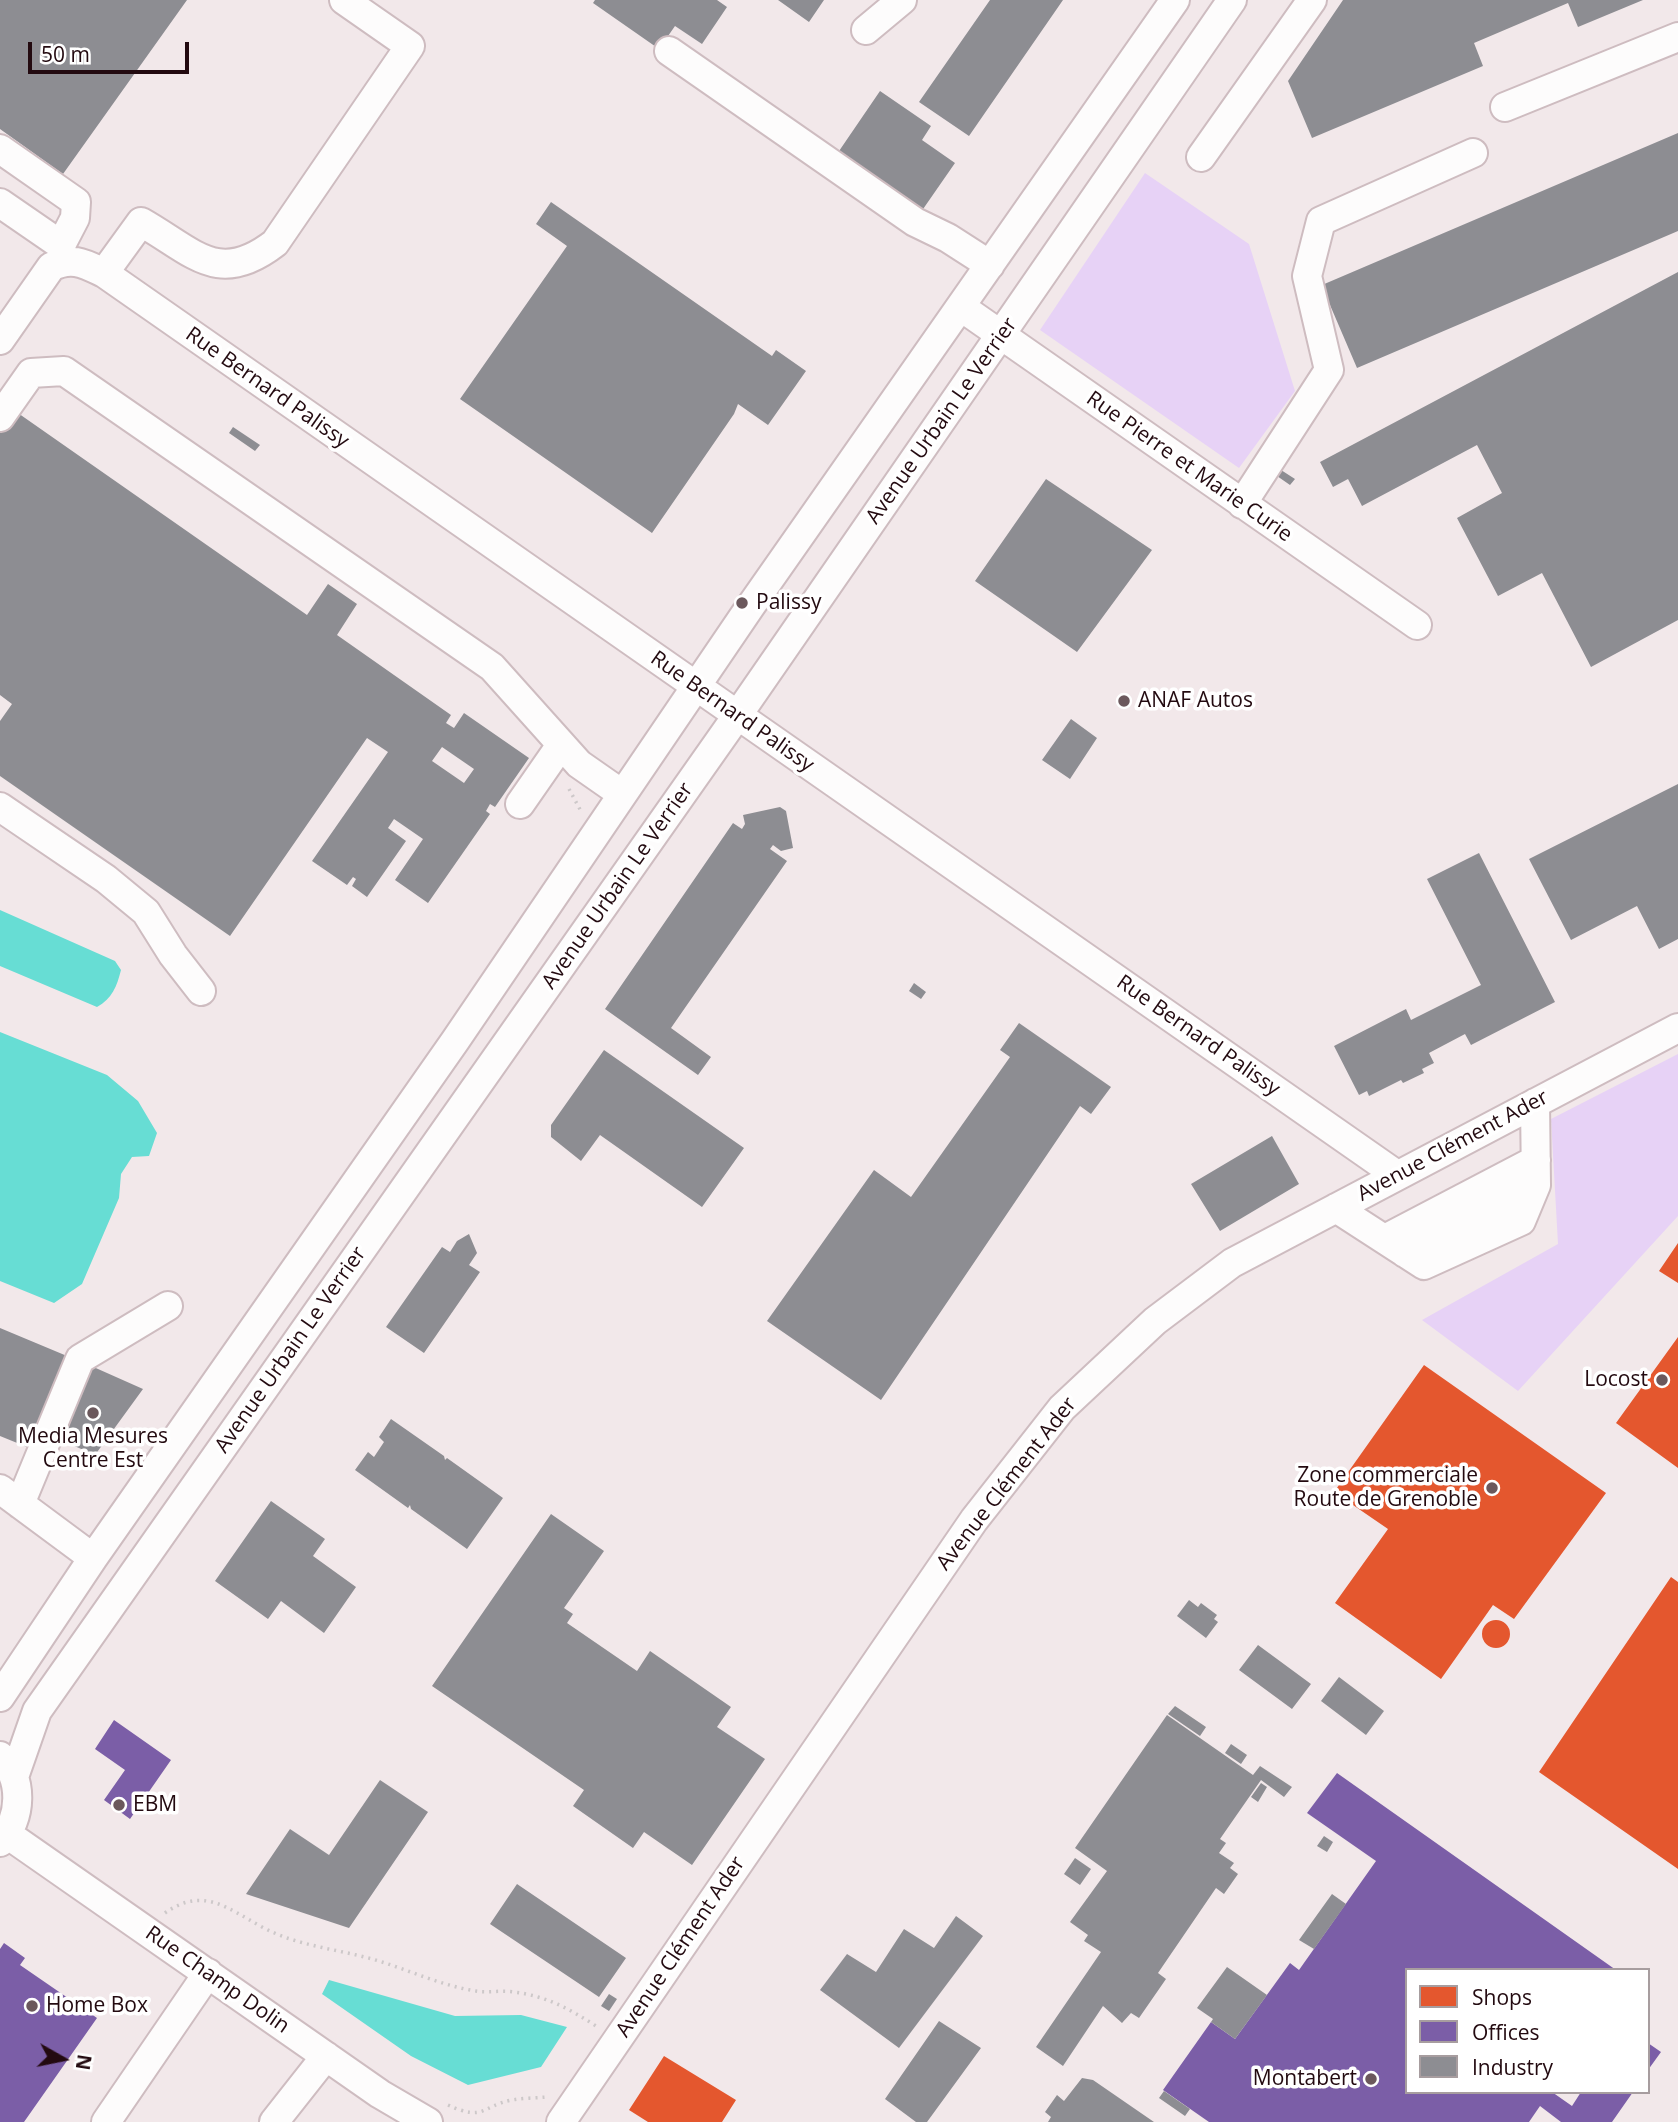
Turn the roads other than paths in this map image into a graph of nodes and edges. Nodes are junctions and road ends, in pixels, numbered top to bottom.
1 (344, 0) edge
2 (902, 0) edge
3 (1174, 0) edge
4 (1232, 0) edge
5 (1312, 0) edge
6 (866, 30) dead end
7 (1678, 37) edge
8 (669, 51) dead end
9 (1505, 107) dead end
10 (0, 149) edge
11 (1474, 153) dead end
12 (1201, 157) dead end
13 (0, 203) edge
14 (62, 253) junction
15 (990, 265) junction
16 (104, 273) junction
17 (961, 307) junction
18 (1000, 335) junction
19 (0, 340) edge
20 (0, 418) edge
21 (1242, 504) junction
22 (1417, 625) dead end
23 (696, 687) junction
24 (737, 716) junction
25 (561, 745) junction
26 (622, 794) junction
27 (520, 804) dead end
28 (0, 807) edge
29 (201, 991) dead end
30 (1678, 1028) edge
31 (1535, 1103) junction
32 (1536, 1172) junction
33 (1397, 1175) junction
34 (1336, 1208) junction
35 (1395, 1246) junction
36 (168, 1306) dead end
37 (10, 1497) edge
38 (93, 1558) junction
39 (0, 1697) edge
40 (7, 1766) edge
41 (4, 1838) edge
42 (208, 1973) junction
43 (326, 2056) junction
44 (557, 2110) edge
45 (436, 2113) edge
46 (106, 2122) edge
47 (274, 2122) edge

1 - 16 street
2 - 6 street
3 - 15 street, Avenue Urbain Le Verrier
4 - 18 street, Avenue Urbain Le Verrier
5 - 12 street
7 - 9 street
8 - 15 street
10 - 14 street
11 - 21 street
13 - 14 street
14 - 16 street, Rue Bernard Palissy
14 - 19 street
15 - 17 street, Avenue Urbain Le Verrier
16 - 23 street, Rue Bernard Palissy
17 - 18 street, Rue Pierre et Marie Curie
17 - 23 street, Avenue Urbain Le Verrier
18 - 21 street, Rue Pierre et Marie Curie
18 - 24 street, Avenue Urbain Le Verrier
20 - 25 street
21 - 22 street, Rue Pierre et Marie Curie
23 - 24 street, Rue Bernard Palissy
23 - 26 street, Avenue Urbain Le Verrier
24 - 33 street, Rue Bernard Palissy
24 - 40 street, Avenue Urbain Le Verrier
25 - 26 street
25 - 27 street
26 - 38 street, Avenue Urbain Le Verrier
28 - 29 street
30 - 31 street, Avenue Clément Ader
31 - 32 street
31 - 33 street, Avenue Clément Ader
32 - 35 street
32 - 35 street
33 - 34 street, Avenue Clément Ader
34 - 35 street
34 - 44 street, Avenue Clément Ader
36 - 37 street
37 - 38 street
38 - 39 street, Avenue Urbain Le Verrier
40 - 41 street
41 - 42 street, Rue Champ Dolin
42 - 43 street, Rue Champ Dolin
42 - 46 street
43 - 45 street, Rue Champ Dolin
43 - 47 street

